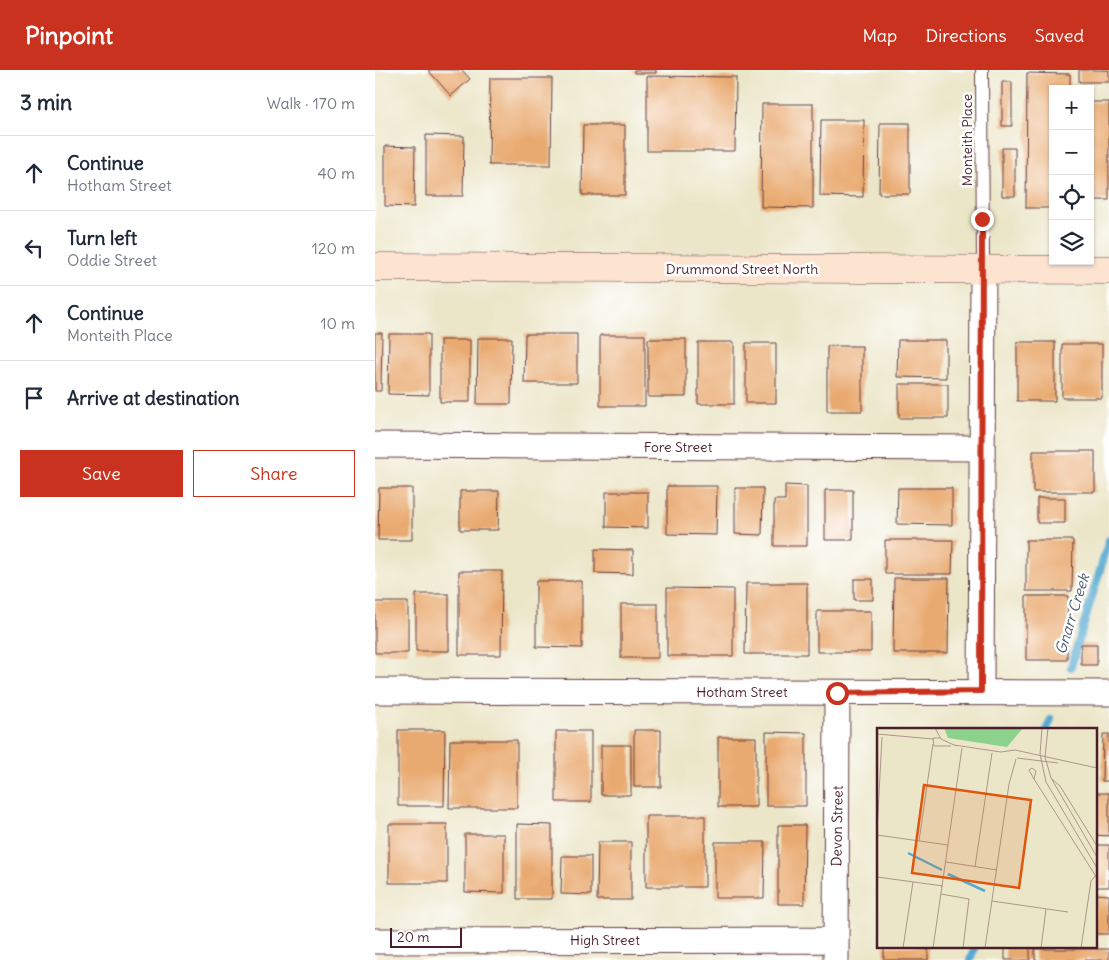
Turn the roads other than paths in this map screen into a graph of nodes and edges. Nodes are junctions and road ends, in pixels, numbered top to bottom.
1 (982, 72) edge
2 (375, 267) edge
3 (983, 270) junction
4 (1109, 270) edge
5 (375, 445) edge
6 (981, 448) junction
7 (375, 691) edge
8 (981, 691) junction
9 (1109, 692) edge
10 (837, 693) junction
11 (375, 941) edge
12 (836, 950) edge

1 - 3 lane, Monteith Place
2 - 3 main road, Drummond Street North
3 - 4 main road, Drummond Street North
3 - 6 street
5 - 6 street, Fore Street
6 - 8 street
7 - 10 street, Hotham Street
8 - 9 street, Hotham Street
8 - 10 street, Hotham Street
10 - 12 street, Devon Street
11 - 12 street, High Street

